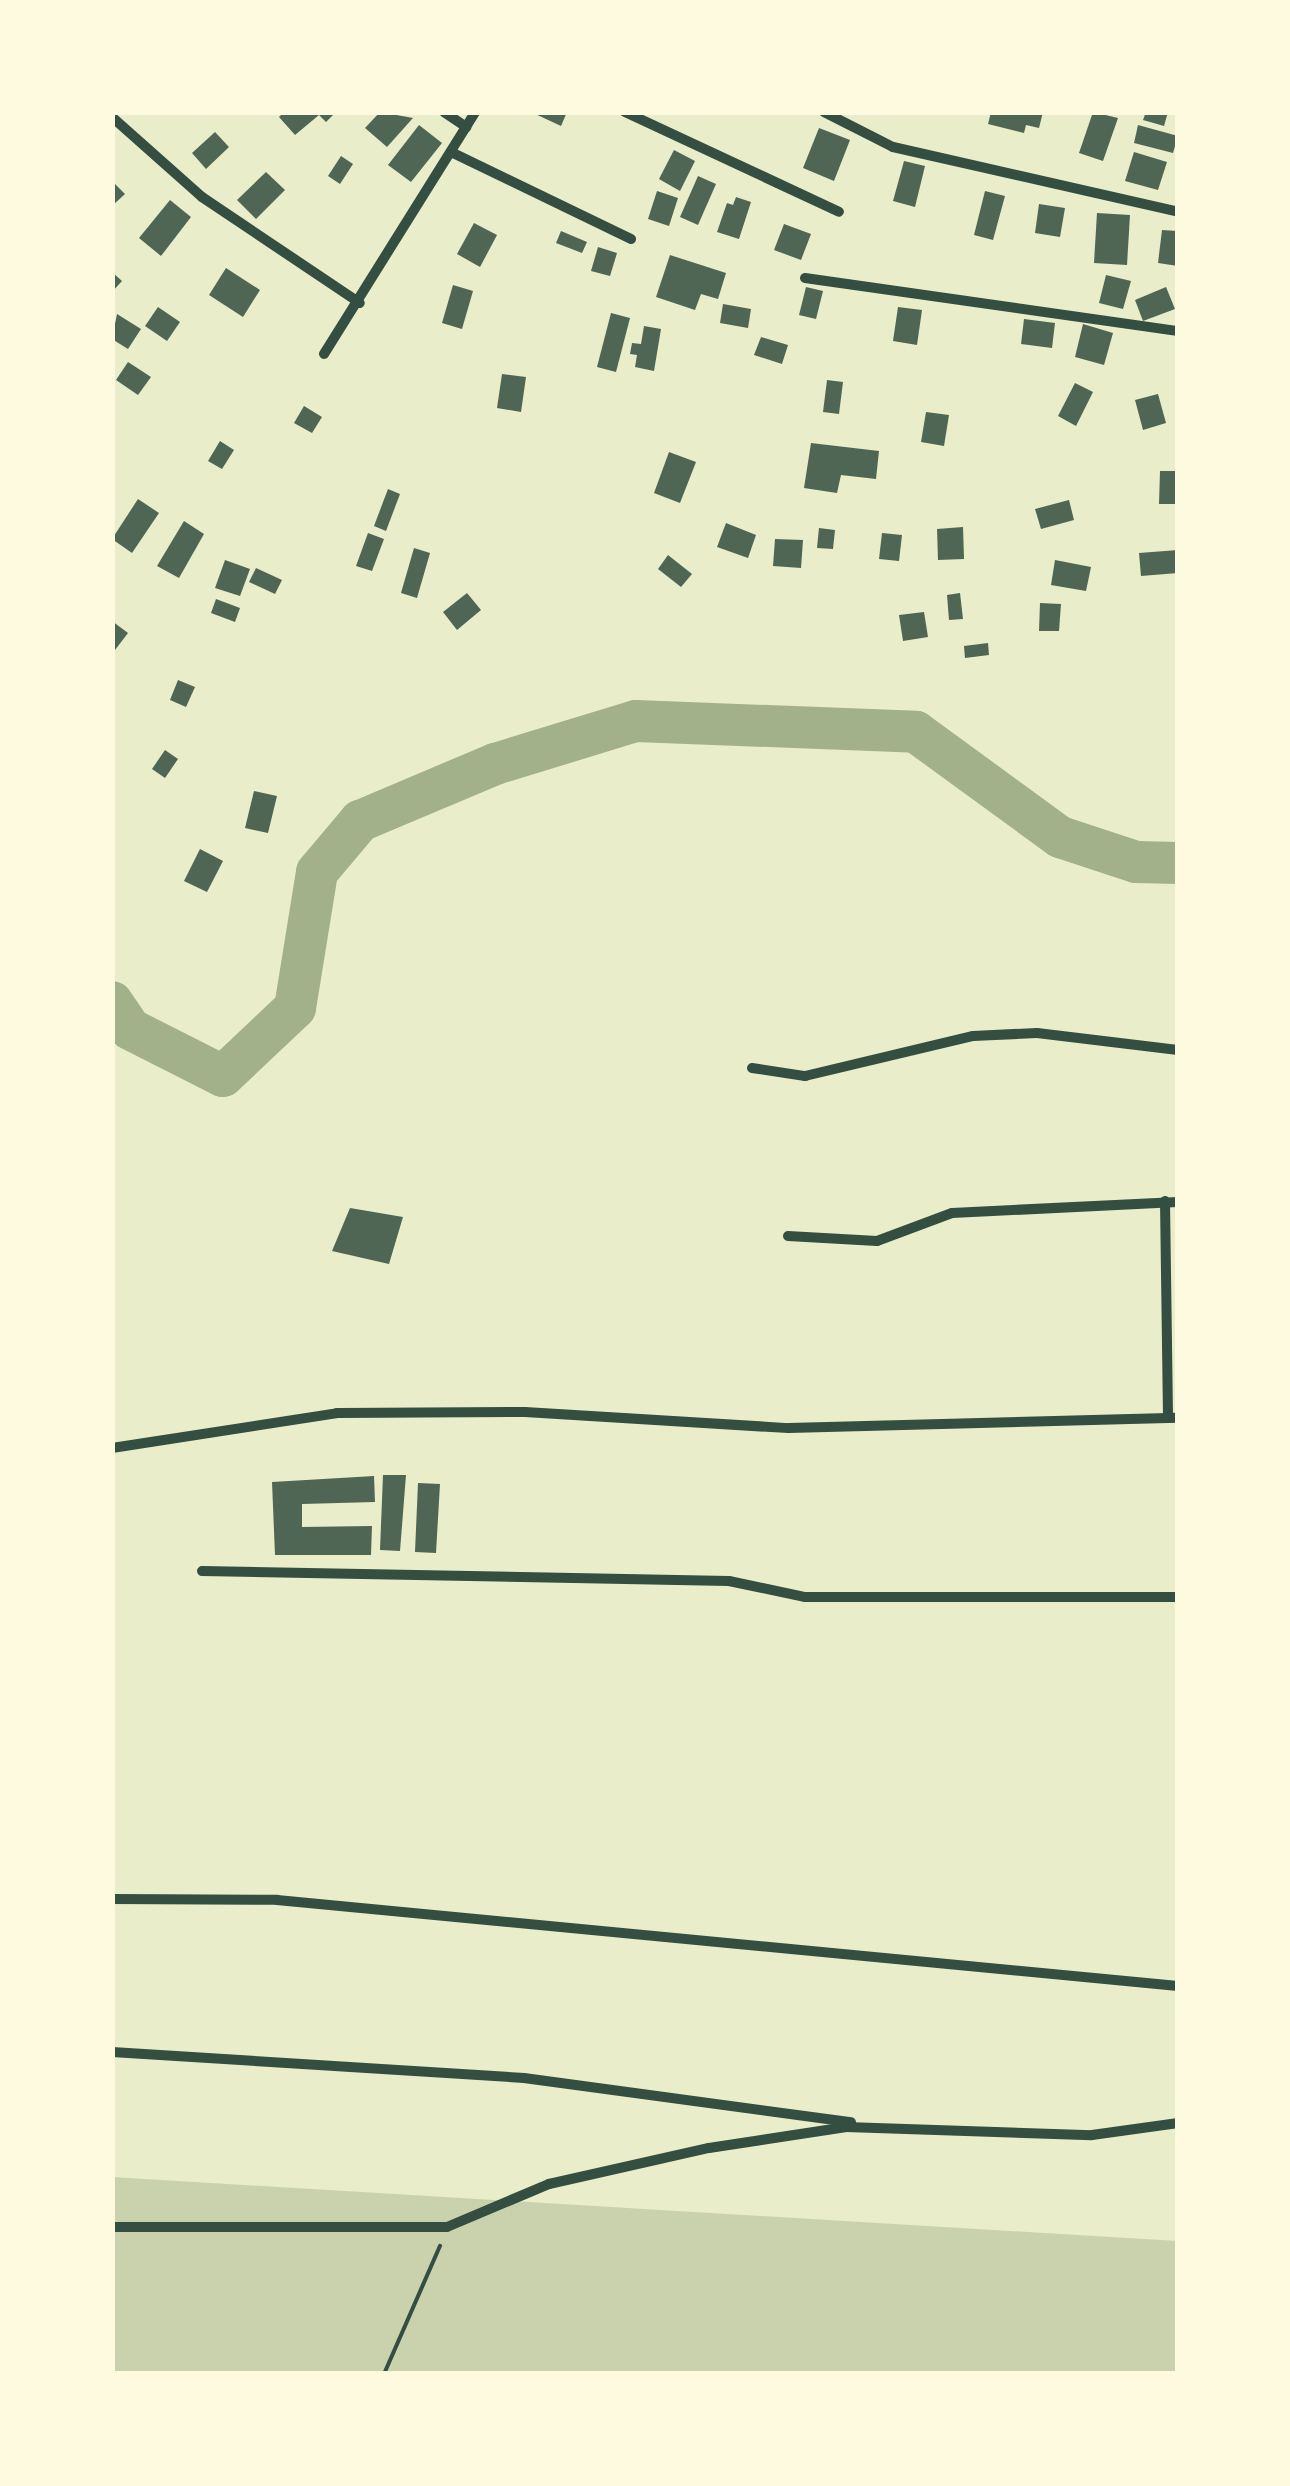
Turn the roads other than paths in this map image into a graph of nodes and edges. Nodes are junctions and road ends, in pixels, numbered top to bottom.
1 (444, 112) edge
2 (475, 112) edge
3 (624, 112) edge
4 (824, 112) edge
5 (112, 117) edge
6 (466, 127) junction
7 (451, 152) junction
8 (839, 212) dead end
9 (1178, 212) edge
10 (630, 238) dead end
11 (805, 278) dead end
12 (360, 303) junction
13 (1178, 331) edge
14 (324, 354) dead end
15 (1178, 1050) edge
16 (752, 1068) dead end
17 (1165, 1202) junction
18 (1178, 1202) edge
19 (788, 1236) dead end
20 (1173, 1417) edge
21 (112, 1448) edge
22 (202, 1571) dead end
23 (1178, 1597) edge
24 (112, 1899) edge
25 (1178, 1986) edge
26 (112, 2052) edge
27 (1178, 2123) edge
28 (897, 2128) junction
29 (112, 2227) edge

1 - 6 street
2 - 6 street
3 - 8 street
4 - 9 street
5 - 12 street
6 - 7 street
7 - 10 street
7 - 12 street
11 - 13 street
12 - 14 street
15 - 16 street
17 - 18 street
17 - 19 street
17 - 20 street
20 - 21 street
22 - 23 street
24 - 25 street
26 - 28 street
27 - 28 street
28 - 29 street

